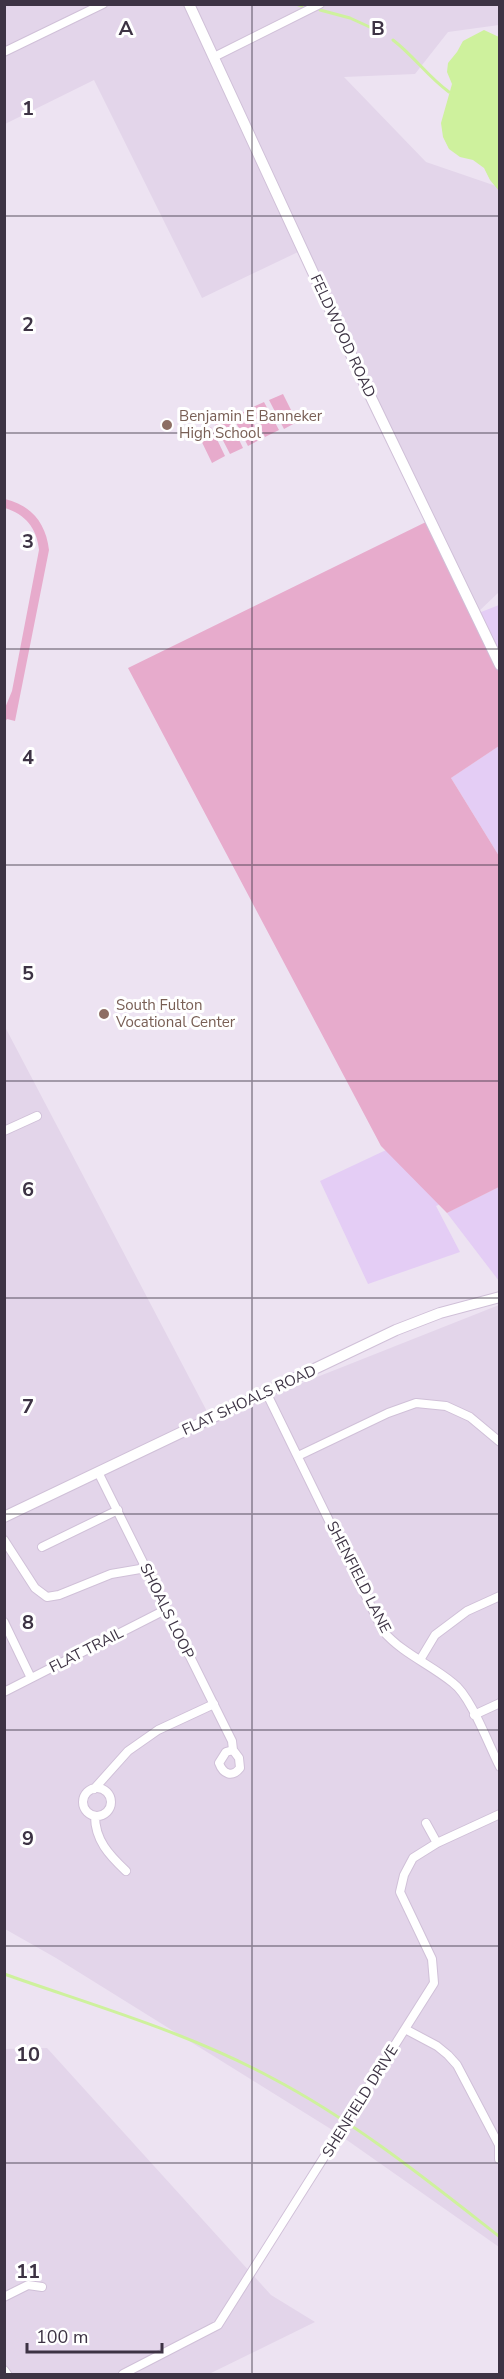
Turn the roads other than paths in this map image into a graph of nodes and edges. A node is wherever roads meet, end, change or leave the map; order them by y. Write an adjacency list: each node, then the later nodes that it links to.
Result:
1 (103, 4): 4 (street)
2 (189, 4): 5 (street, FELDWOOD ROAD)
3 (320, 4): 5 (street)
4 (4, 52)
5 (214, 57): 6 (street, FELDWOOD ROAD)
6 (500, 665)
7 (38, 1116): 8 (street)
8 (4, 1131)
9 (500, 1297): 10 (street, FLAT SHOALS ROAD)
10 (266, 1392): 12 (street, SHENFIELD LANE); 13 (street, FLAT SHOALS ROAD)
11 (500, 1442): 12 (street)
12 (298, 1456): 22 (street, SHENFIELD LANE)
13 (98, 1472): 14 (street, SHOALS LOOP); 15 (street, FLAT SHOALS ROAD)
14 (118, 1510): 17 (street); 18 (street, SHOALS LOOP)
15 (4, 1517)
16 (4, 1540): 18 (street)
17 (42, 1547)
18 (147, 1568): 20 (street, SHOALS LOOP)
19 (500, 1596): 22 (street)
20 (166, 1609): 23 (street, FLAT TRAIL); 26 (street, SHOALS LOOP)
21 (4, 1622): 23 (street)
22 (420, 1660): 27 (street, SHENFIELD LANE)
23 (32, 1678): 24 (street, FLAT TRAIL)
24 (4, 1692)
25 (500, 1703): 27 (street)
26 (214, 1704): 28 (street, SHOALS LOOP); 30 (street)
27 (474, 1715): 29 (street, SHENFIELD LANE)
28 (233, 1750)
29 (500, 1767)
30 (93, 1789): 32 (street); 32 (street)
31 (500, 1814): 34 (street, SHENFIELD DRIVE)
32 (95, 1816): 35 (street)
33 (426, 1823): 34 (street)
34 (436, 1843): 36 (street, SHENFIELD DRIVE)
35 (126, 1871)
36 (405, 2029): 37 (street); 42 (street, SHENFIELD DRIVE)
37 (499, 2159)
38 (42, 2287): 39 (street)
39 (4, 2296)
40 (4, 2370): 41 (street)
41 (7, 2374)
42 (123, 2374)

